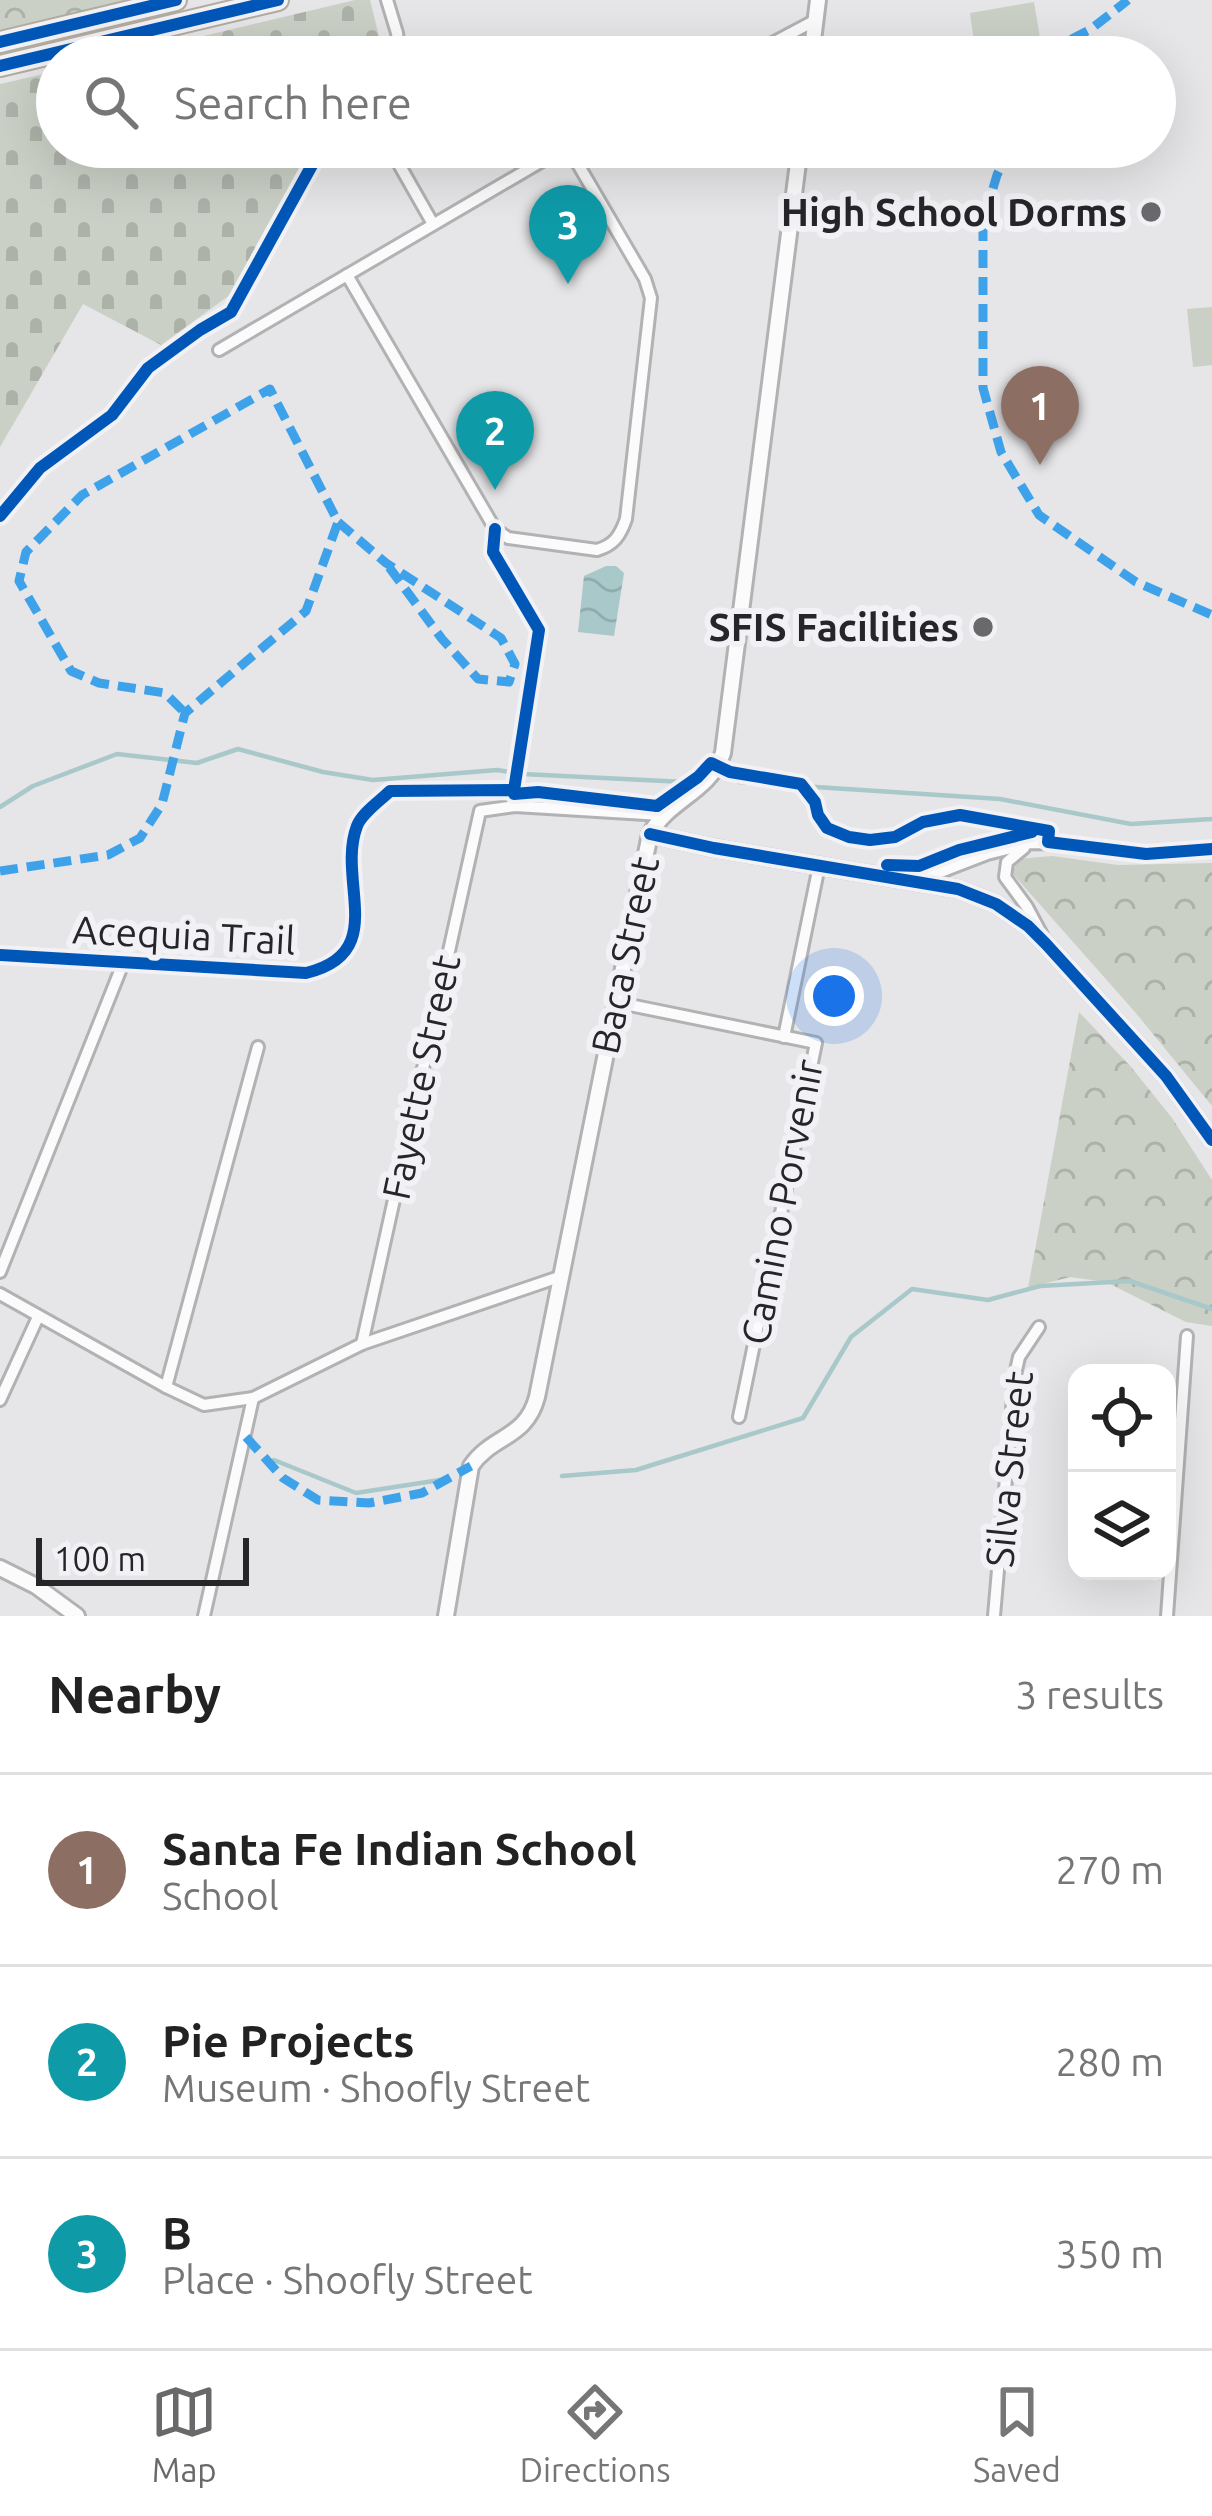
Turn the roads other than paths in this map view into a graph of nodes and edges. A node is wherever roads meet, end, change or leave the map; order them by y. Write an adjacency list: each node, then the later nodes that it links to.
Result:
1 (176, 0): 10 (main road)
2 (278, 0): 6 (main road)
3 (387, 0): 7 (street)
4 (818, 0): 5 (street)
5 (816, 20): 8 (street); 9 (street)
6 (126, 36)
7 (398, 36)
8 (786, 36)
9 (814, 36)
10 (0, 42)
11 (36, 57): 12 (main road)
12 (0, 66)
13 (401, 168): 17 (street)
14 (530, 168): 17 (street)
15 (579, 168): 18 (street)
16 (797, 168): 20 (street, Baca Street)
17 (433, 224): 18 (street)
18 (347, 275): 19 (street)
19 (220, 350)
20 (662, 815): 21 (street, Baca Street); 38 (street, Fayette Street)
21 (650, 834): 24 (street); 28 (street, Baca Street)
22 (1031, 844): 23 (street); 25 (street); 26 (street)
23 (1212, 849)
24 (819, 866): 25 (street); 29 (street)
25 (917, 881): 26 (street)
26 (1046, 944): 31 (street)
27 (120, 971): 32 (street)
28 (615, 1002): 29 (street, Camino Porvenir); 33 (street, Baca Street)
29 (784, 1037): 42 (street, Camino Porvenir)
30 (258, 1047): 39 (street)
31 (1212, 1140)
32 (0, 1272)
33 (562, 1276): 38 (street); 48 (street, Baca Street)
34 (0, 1294): 35 (street)
35 (38, 1317): 39 (street); 41 (street)
36 (1040, 1327): 49 (street, Silva Street)
37 (1187, 1336): 50 (street)
38 (362, 1344): 40 (street)
39 (166, 1387): 40 (street)
40 (253, 1398): 47 (street)
41 (0, 1400)
42 (740, 1418)
43 (8, 1571): 44 (street)
44 (41, 1589): 45 (street); 46 (street)
45 (61, 1616)
46 (77, 1616)
47 (204, 1616)
48 (446, 1616)
49 (994, 1616)
50 (1167, 1616)

